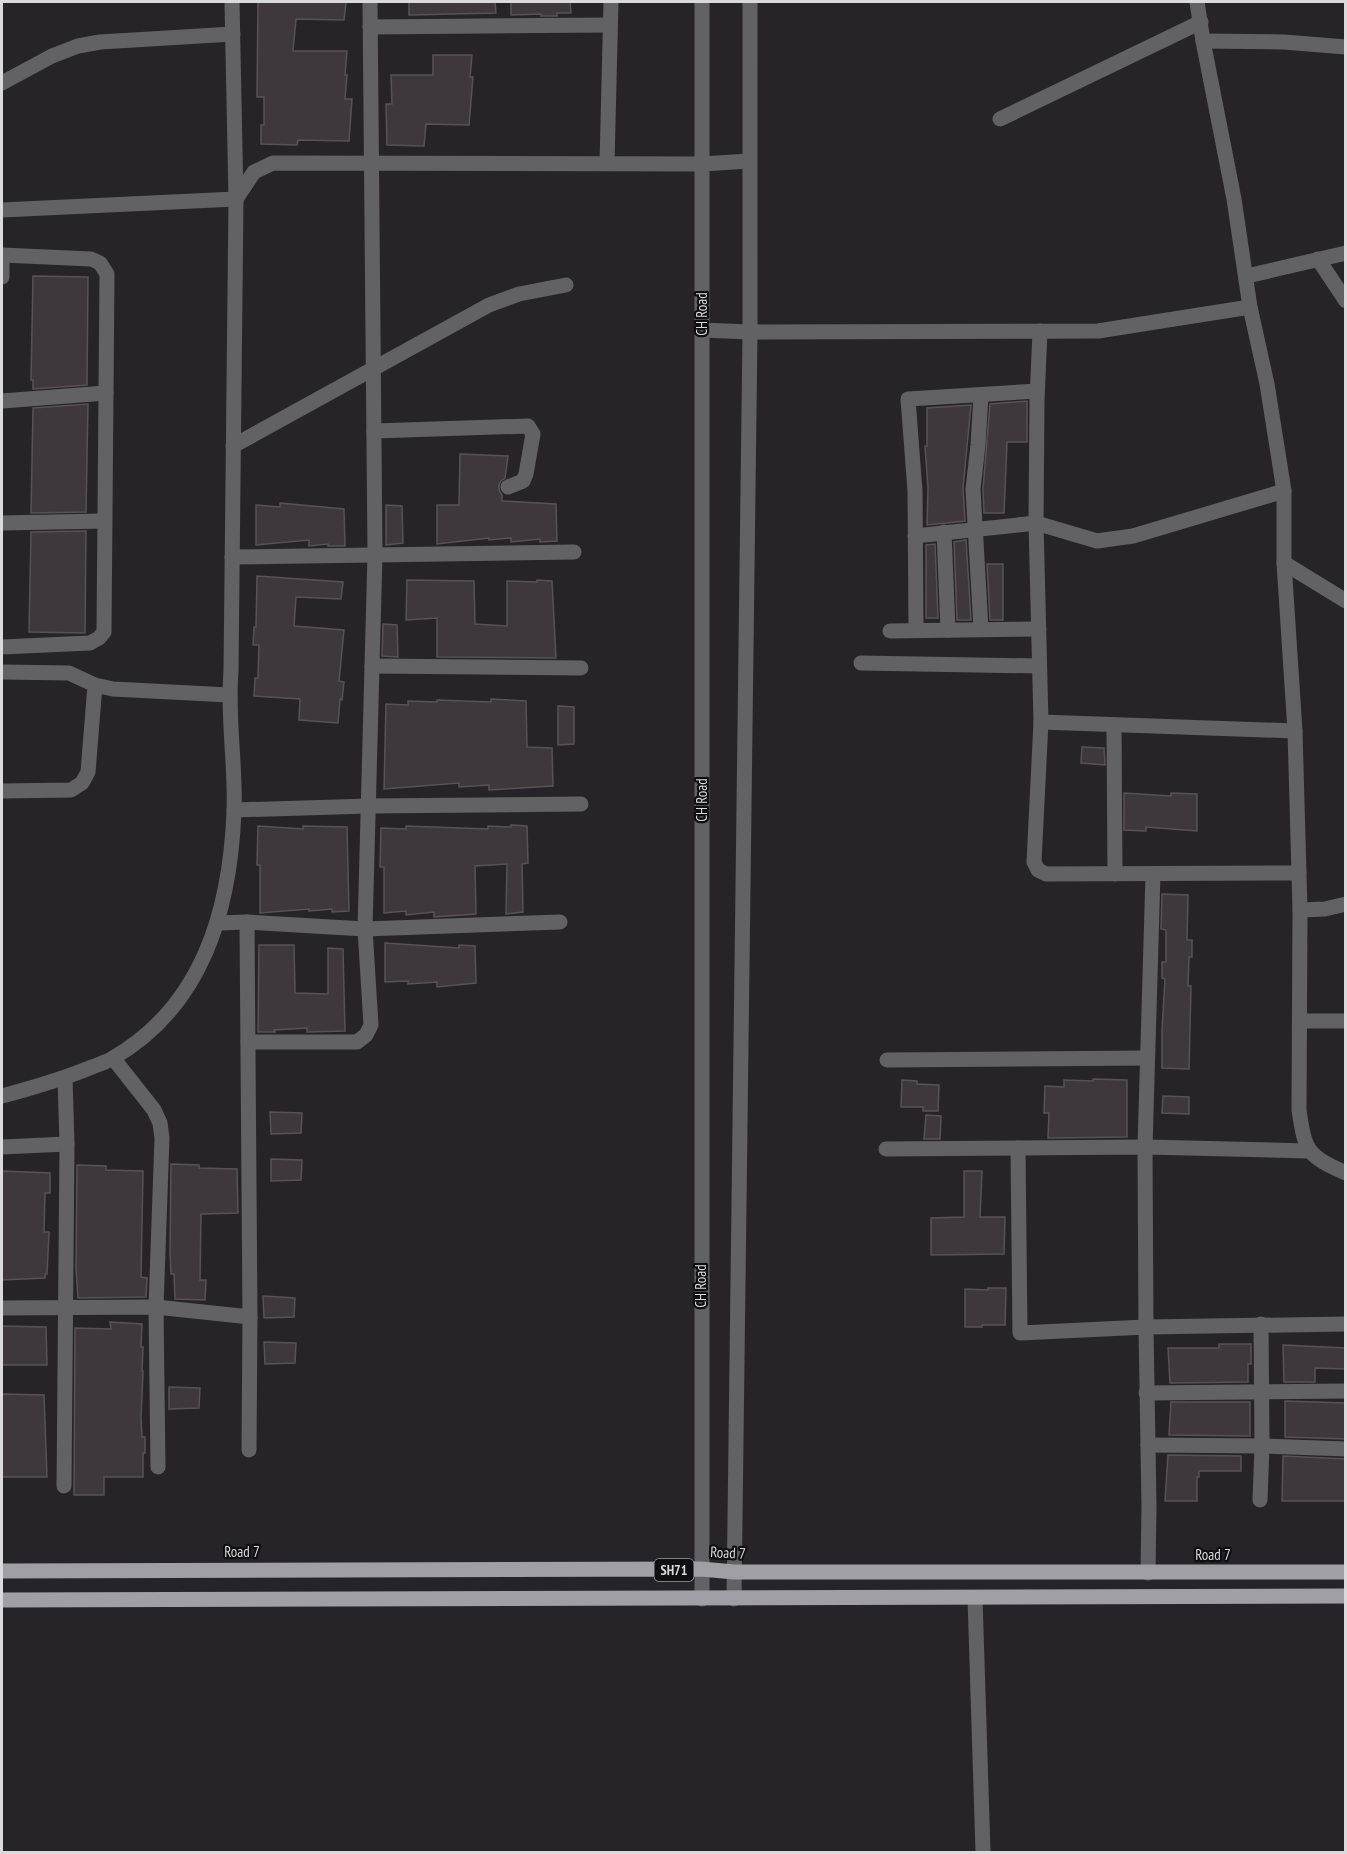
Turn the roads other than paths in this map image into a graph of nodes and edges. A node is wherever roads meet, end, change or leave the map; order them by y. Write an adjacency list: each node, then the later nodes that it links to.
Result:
1 (232, 2): 10 (street)
2 (369, 2): 9 (street)
3 (611, 2): 8 (street)
4 (702, 2): 18 (street, CH Road)
5 (750, 2): 15 (street)
6 (1197, 2): 7 (street)
7 (1201, 22): 11 (street); 14 (street)
8 (610, 25): 9 (street); 17 (street)
9 (370, 27): 16 (street)
10 (233, 34): 13 (street); 19 (street)
11 (1203, 41): 12 (street); 24 (street)
12 (1344, 45)
13 (2, 83)
14 (1000, 119)
15 (749, 161): 18 (street); 31 (street)
16 (371, 163): 17 (street); 19 (street); 32 (street)
17 (606, 164): 18 (street)
18 (702, 164): 29 (street, CH Road)
19 (236, 199): 20 (street); 38 (street)
20 (2, 210)
21 (1346, 253): 23 (street)
22 (2, 255): 25 (street); 34 (street)
23 (1318, 259): 24 (street); 27 (street)
24 (1247, 276): 28 (street)
25 (2, 277)
26 (566, 285): 32 (street)
27 (1346, 301)
28 (1250, 307): 30 (street); 40 (street)
29 (702, 330): 31 (street); 113 (street, CH Road)
30 (1040, 331): 31 (street); 33 (street)
31 (750, 332): 115 (street)
32 (373, 370): 37 (street); 38 (street)
33 (1037, 391): 35 (street); 43 (street)
34 (106, 393): 36 (street); 41 (street)
35 (981, 395): 44 (street); 46 (street)
36 (2, 401)
37 (374, 431): 39 (street); 48 (street)
38 (233, 446): 49 (street)
39 (508, 487)
40 (1284, 491): 43 (street); 50 (street)
41 (104, 521): 42 (street); 57 (street)
42 (2, 523)
43 (1036, 523): 44 (street); 52 (street)
44 (976, 529): 45 (street); 53 (street)
45 (944, 532): 46 (street); 55 (street)
46 (915, 536): 54 (street)
47 (574, 552): 48 (street)
48 (375, 554): 49 (street); 59 (street)
49 (232, 557): 64 (street)
50 (1284, 563): 51 (street); 67 (street)
51 (1346, 601)
52 (1039, 628): 53 (street); 60 (street)
53 (981, 629): 55 (street)
54 (916, 630): 55 (street); 56 (street)
55 (948, 630)
56 (890, 631)
57 (2, 646)
58 (861, 663): 60 (street)
59 (372, 666): 61 (street); 70 (street)
60 (1039, 666): 65 (street)
61 (581, 668)
62 (2, 672): 63 (street)
63 (95, 685): 64 (street); 68 (street)
64 (229, 695): 71 (street)
65 (1041, 722): 66 (street); 73 (street)
66 (1114, 725): 67 (street); 73 (street)
67 (1295, 731): 72 (street)
68 (2, 791)
69 (580, 804): 70 (street)
70 (369, 806): 71 (street); 80 (street)
71 (234, 810): 79 (street)
72 (1299, 873): 74 (street); 76 (street)
73 (1115, 874): 74 (street)
74 (1153, 874): 85 (street)
75 (1346, 904): 76 (street)
76 (1300, 910): 81 (street)
77 (248, 922): 79 (street); 80 (street); 83 (street)
78 (560, 922): 80 (street)
79 (218, 923): 84 (street)
80 (365, 928): 83 (street)
81 (1300, 1021): 82 (street); 94 (street)
82 (1346, 1021)
83 (248, 1042): 99 (street)
84 (113, 1058): 87 (street); 96 (street)
85 (1148, 1058): 86 (street); 91 (street)
86 (887, 1060)
87 (65, 1078): 88 (street); 89 (street)
88 (2, 1096)
89 (67, 1144): 90 (street); 98 (street)
90 (2, 1147)
91 (1145, 1147): 92 (street); 94 (street); 102 (street)
92 (1018, 1148): 93 (street); 102 (street)
93 (886, 1149)
94 (1309, 1151): 95 (street)
95 (1346, 1173)
96 (156, 1307): 98 (street); 99 (street); 110 (street)
97 (2, 1308): 98 (street)
98 (67, 1308): 111 (street)
99 (250, 1317): 109 (street)
100 (1261, 1324): 101 (street); 102 (street); 104 (street)
101 (1346, 1324)
102 (1146, 1326): 105 (street)
103 (1346, 1390): 104 (street)
104 (1261, 1392): 105 (street); 107 (street)
105 (1146, 1393): 106 (street)
106 (1148, 1445): 107 (street); 117 (street)
107 (1262, 1446): 108 (street); 112 (street)
108 (1346, 1449)
109 (249, 1450)
110 (158, 1467)
111 (64, 1486)
112 (1260, 1500)
113 (701, 1569): 114 (main road, Road 7 / SH71); 115 (main road, Road 7 / SH71); 120 (street, CH Road)
114 (2, 1571)
115 (734, 1572): 117 (main road, Road 7 / SH71); 121 (street)
116 (1346, 1572): 117 (main road, Road 7 / SH71)
117 (1148, 1573)
118 (1346, 1596): 119 (main road, SH71)
119 (975, 1598): 121 (main road, SH71); 123 (street)
120 (702, 1599): 121 (main road, SH71); 122 (main road, SH71)
121 (734, 1599)
122 (2, 1600)
123 (982, 1852)

